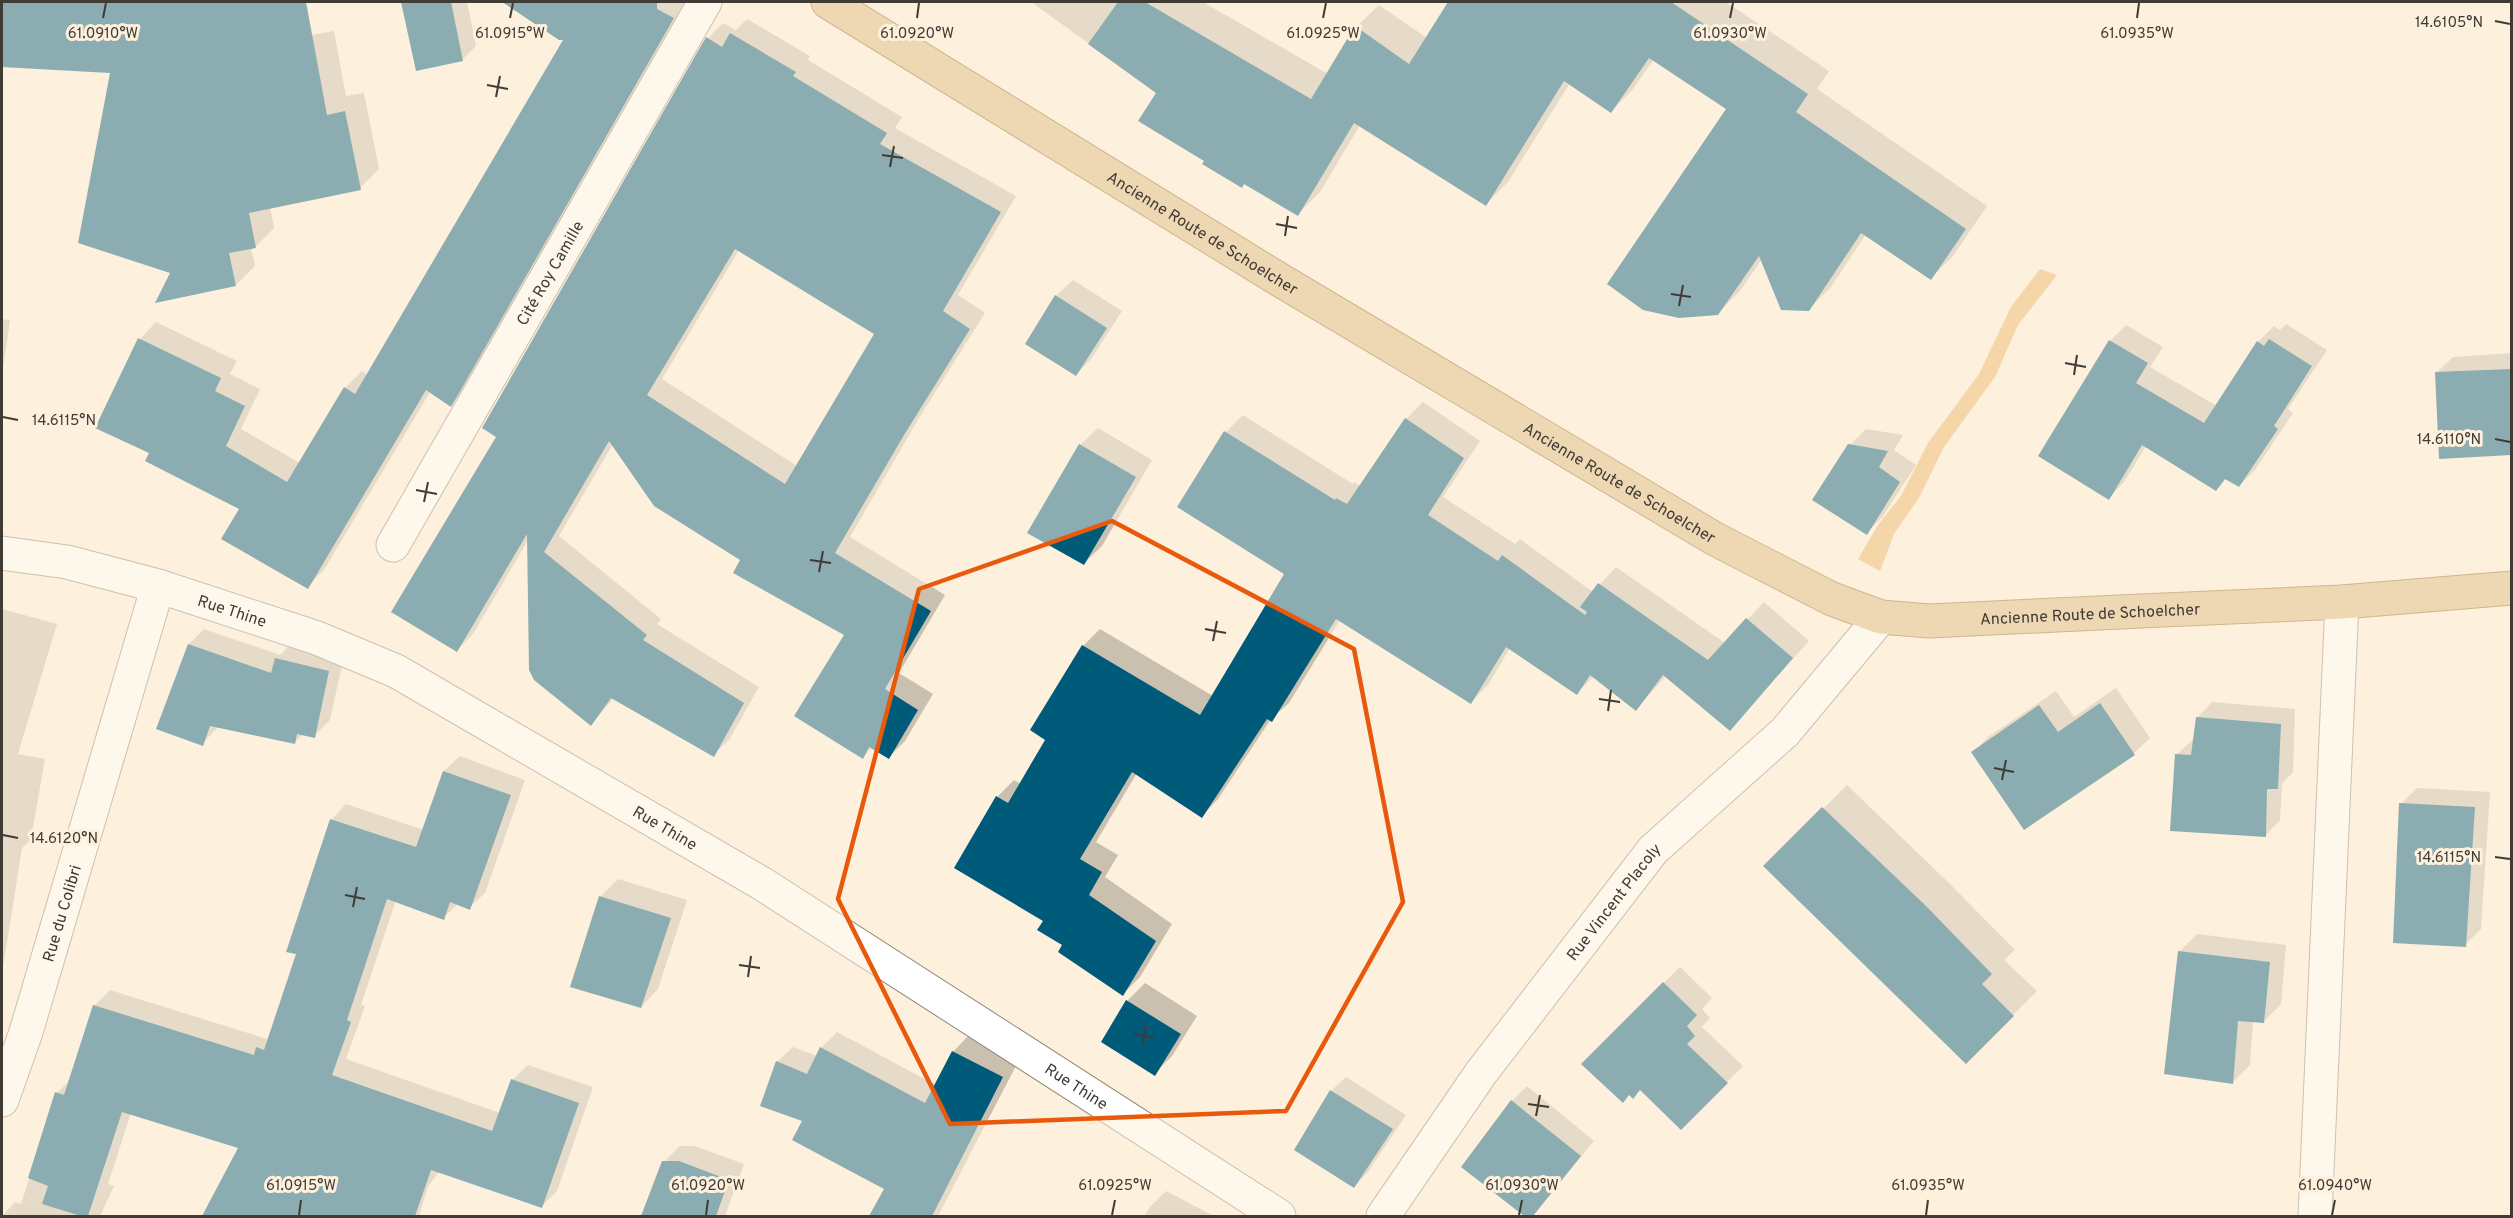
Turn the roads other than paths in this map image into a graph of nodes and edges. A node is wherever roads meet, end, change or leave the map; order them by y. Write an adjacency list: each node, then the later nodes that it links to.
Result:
1 (705, 2): 3 (street, Cité Roy Camille)
2 (828, 2): 8 (main road, Ancienne Route de Schoelcher)
3 (393, 545)
4 (2, 553): 5 (street, Rue Thine)
5 (158, 586): 9 (street, Rue du Colibri); 10 (street, Rue Thine)
6 (2511, 588): 7 (main road, Ancienne Route de Schoelcher)
7 (2342, 602): 8 (main road, Ancienne Route de Schoelcher); 12 (street)
8 (1881, 617): 11 (street, Rue Vincent Placoly)
9 (2, 1100)
10 (1279, 1216)
11 (1383, 1216)
12 (2314, 1216)

